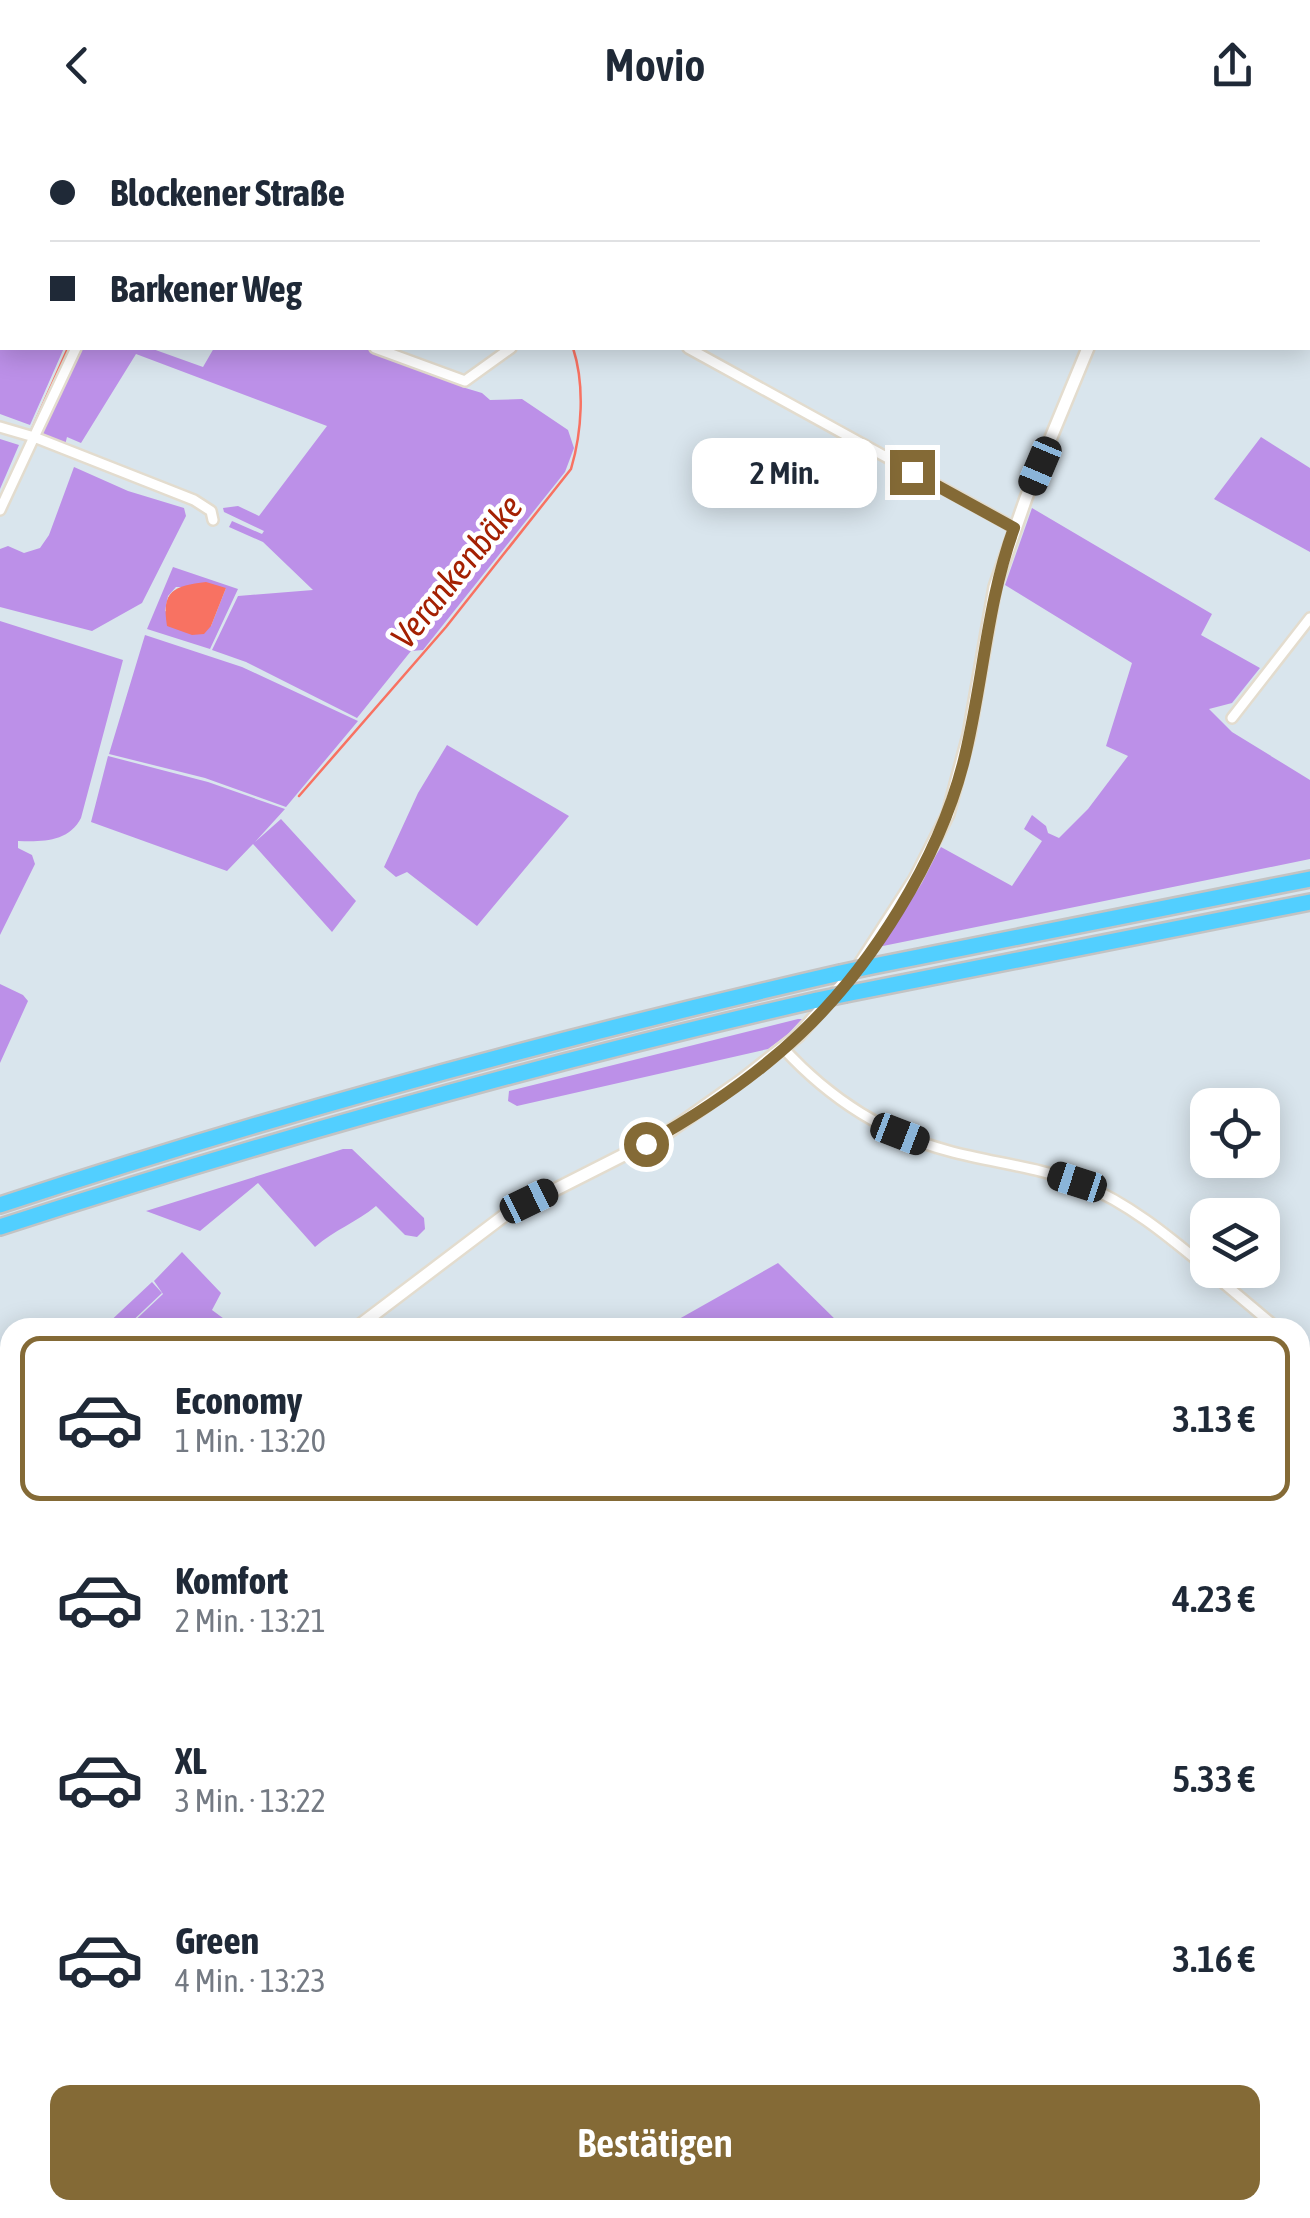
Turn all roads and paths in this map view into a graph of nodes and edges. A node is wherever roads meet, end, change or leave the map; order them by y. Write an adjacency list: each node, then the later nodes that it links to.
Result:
1 (75, 350): 7 (street)
2 (381, 350): 3 (street)
3 (509, 350)
4 (692, 350): 10 (street)
5 (1087, 350): 10 (street)
6 (0, 426): 7 (street)
7 (34, 437): 8 (street); 9 (street)
8 (0, 510)
9 (213, 520)
10 (1014, 528): 15 (street)
11 (1310, 618): 12 (street)
12 (1232, 718)
13 (1310, 880): 16 (highway, bridge)
14 (1310, 902): 17 (highway, bridge)
15 (782, 1048): 18 (street); 20 (street)
16 (0, 1205)
17 (0, 1227)
18 (1190, 1255)
19 (1229, 1288): 21 (street)
20 (369, 1318)
21 (1264, 1318)

